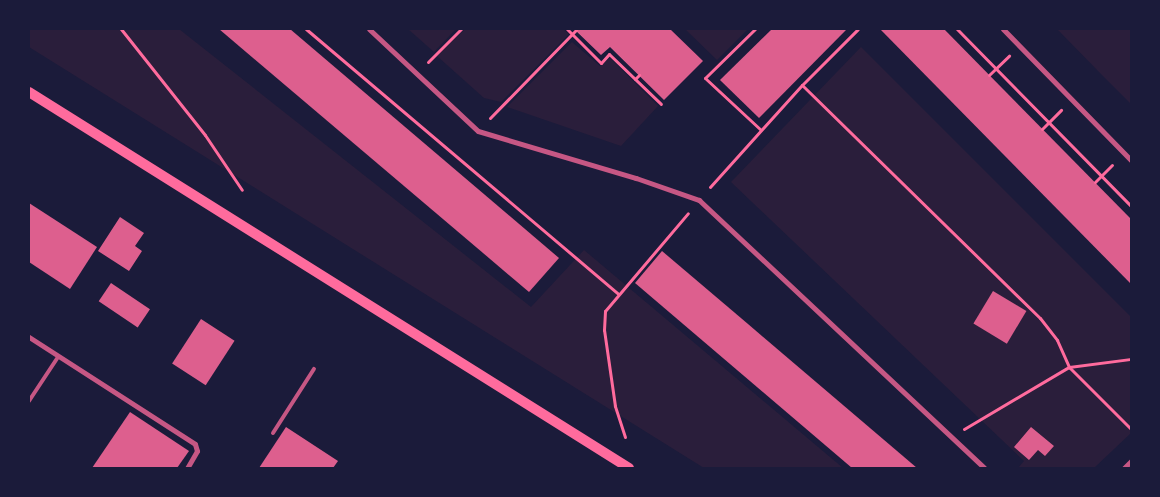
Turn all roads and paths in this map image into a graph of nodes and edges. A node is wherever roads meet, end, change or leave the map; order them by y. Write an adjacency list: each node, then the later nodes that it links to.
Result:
1 (121, 29): 30 (path)
2 (306, 29): 34 (path)
3 (369, 29): 14 (street)
4 (461, 29): 14 (path)
5 (567, 29): 11 (path)
6 (755, 29): 24 (path)
7 (858, 29): 18 (path)
8 (957, 29): 13 (path)
9 (1003, 29): 26 (street)
10 (576, 30): 11 (path)
11 (572, 34): 17 (path); 25 (path)
12 (1016, 49): 13 (path)
13 (996, 68): 16 (path); 22 (path)
14 (417, 74): 25 (street)
15 (639, 75): 17 (path)
16 (989, 75)
17 (635, 79): 20 (path)
18 (802, 85): 24 (path); 38 (path)
19 (29, 92): 47 (main road)
20 (661, 104)
21 (1062, 109): 22 (path)
22 (1049, 122): 23 (path); 28 (path)
23 (1042, 129)
24 (761, 130): 31 (path)
25 (478, 131): 31 (street)
26 (1131, 160)
27 (1114, 162): 28 (path)
28 (1101, 175): 29 (path); 32 (path)
29 (1094, 182)
30 (242, 190)
31 (699, 200): 44 (street)
32 (1131, 206)
33 (682, 220): 34 (path)
34 (618, 294): 43 (path)
35 (29, 336): 36 (street)
36 (58, 357): 40 (lane); 46 (street)
37 (1131, 359): 38 (path)
38 (1070, 367): 41 (path); 44 (path)
39 (314, 369): 42 (lane)
40 (29, 402)
41 (1131, 429)
42 (273, 432)
43 (625, 436)
44 (951, 437): 48 (street)
45 (1131, 461): 49 (street)
46 (187, 468)
47 (628, 468)
48 (984, 468)
49 (1124, 468)

